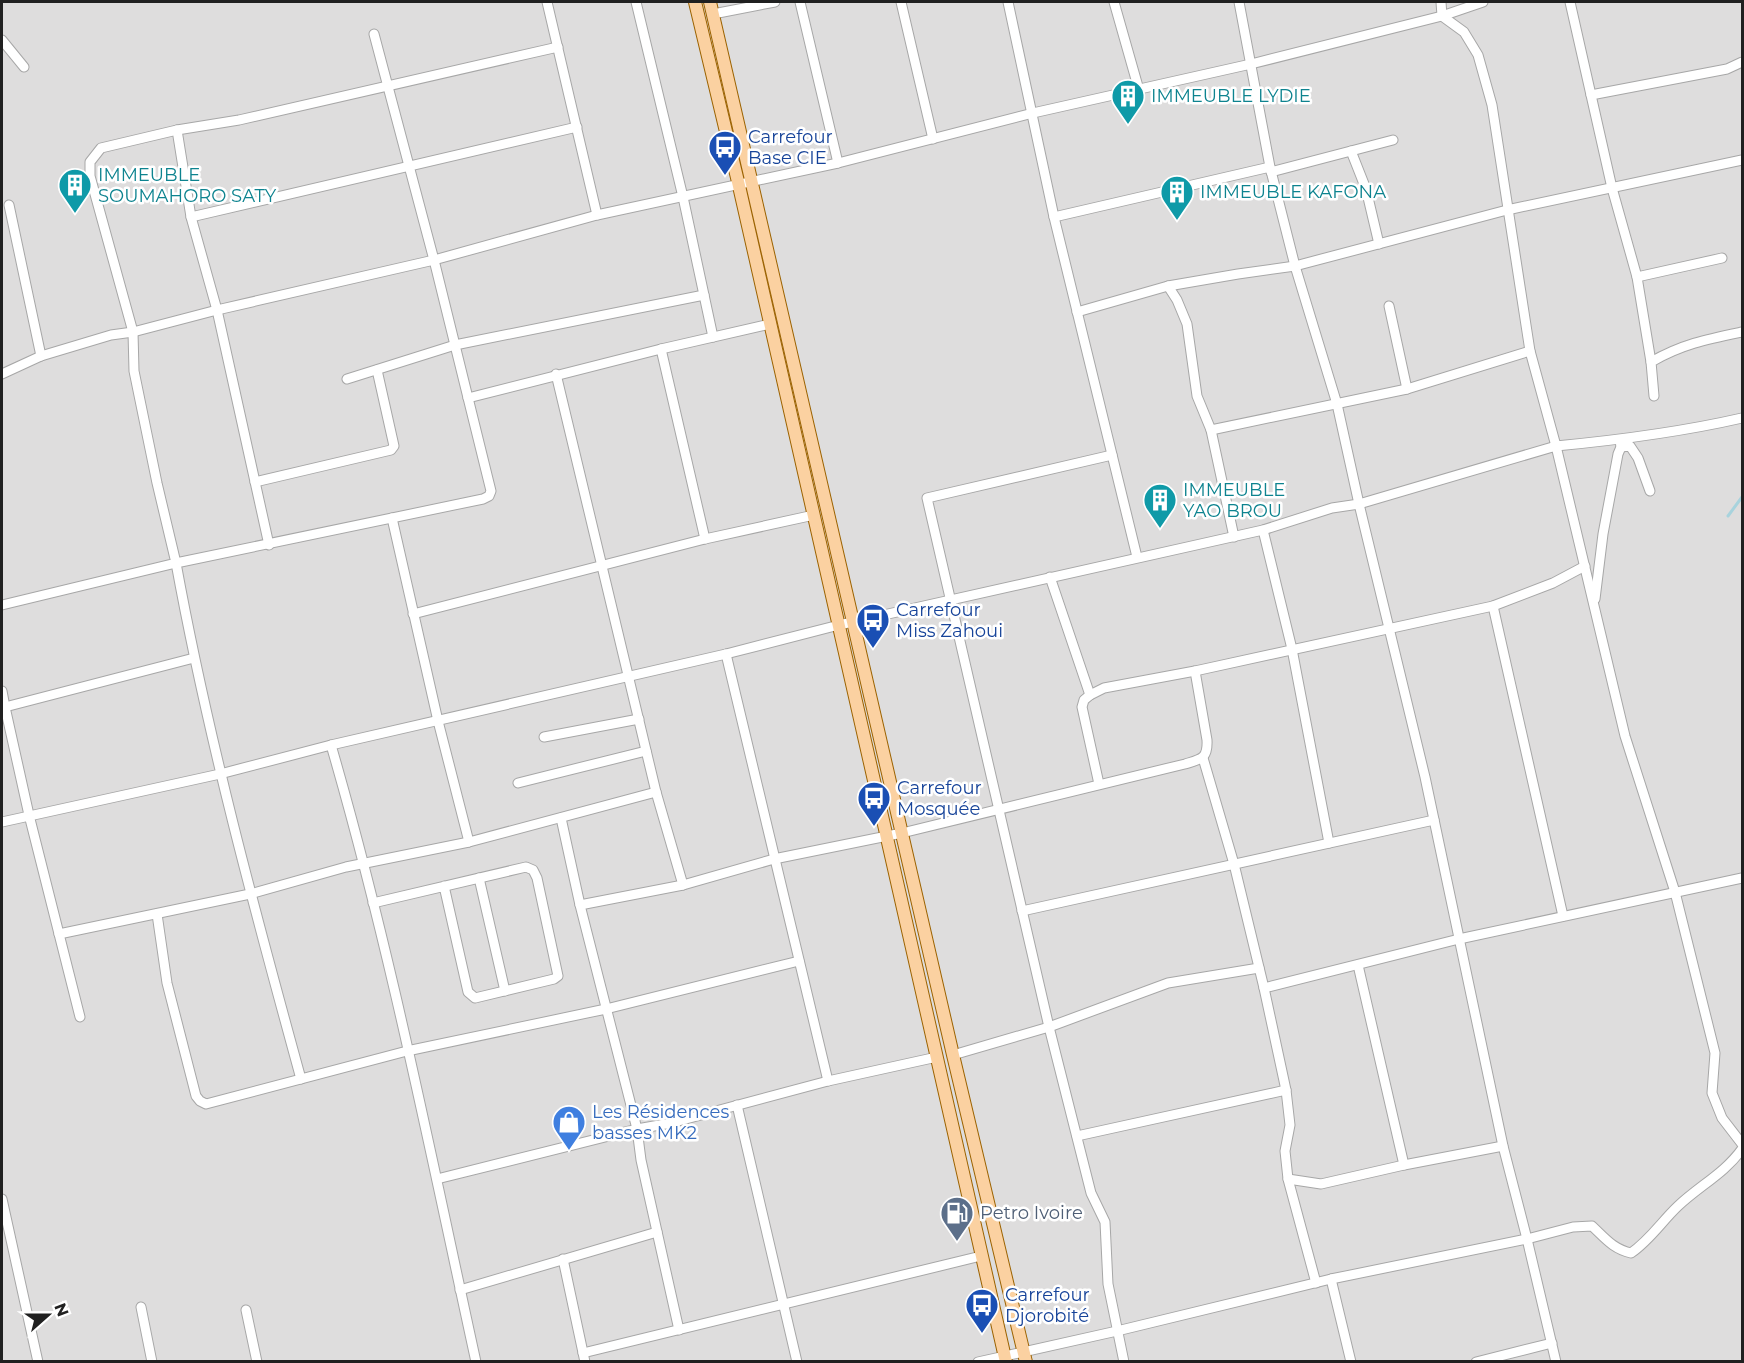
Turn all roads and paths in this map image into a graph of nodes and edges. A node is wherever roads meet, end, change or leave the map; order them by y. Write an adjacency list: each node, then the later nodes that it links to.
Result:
1 (547, 2): 17 (street)
2 (636, 2): 37 (street)
3 (695, 2): 35 (main road)
4 (775, 2): 13 (street)
5 (800, 2): 31 (street)
6 (901, 2): 27 (street)
7 (1008, 2): 24 (street)
8 (1114, 2): 22 (street)
9 (1239, 2): 19 (street)
10 (1441, 2): 14 (street)
11 (1484, 2): 14 (street)
12 (1570, 2): 23 (street)
13 (712, 8): 34 (main road)
14 (1442, 16): 19 (street); 39 (street)
15 (374, 34): 21 (street)
16 (2, 40): 20 (street)
17 (558, 47): 21 (street); 25 (street)
18 (1743, 62): 23 (street)
19 (1251, 64): 22 (street); 33 (street)
20 (24, 67)
21 (388, 86): 26 (street); 32 (street)
22 (1139, 90): 24 (street)
23 (1591, 95): 36 (street)
24 (1033, 113): 27 (street); 42 (street)
25 (577, 127): 32 (street); 40 (street)
26 (177, 130): 41 (street); 54 (street)
27 (933, 139): 31 (street)
28 (1393, 141): 29 (street)
29 (1351, 151): 33 (street); 43 (street)
30 (1743, 160): 36 (street)
31 (838, 163): 34 (street)
32 (409, 167): 41 (street); 45 (street)
33 (1271, 170): 42 (street); 46 (street)
34 (752, 183): 35 (street); 94 (main road)
35 (739, 186): 37 (street); 53 (main road)
36 (1612, 188): 39 (street); 47 (street)
37 (683, 196): 40 (street); 49 (street)
38 (9, 205): 60 (street)
39 (1507, 210): 43 (street); 59 (street)
40 (597, 215): 45 (street)
41 (191, 217): 51 (street)
42 (1054, 217): 52 (street)
43 (1379, 244): 46 (street)
44 (1722, 258): 47 (street)
45 (434, 260): 51 (street); 57 (street)
46 (1295, 266): 48 (street); 69 (street)
47 (1637, 277): 61 (street)
48 (1168, 286): 52 (street); 71 (street)
49 (704, 295): 56 (street); 57 (street)
50 (1389, 306): 66 (street)
51 (218, 310): 54 (street); 75 (street)
52 (1077, 312): 74 (street)
53 (770, 324): 56 (street); 78 (main road)
54 (133, 332): 60 (street); 85 (street)
55 (1743, 332): 61 (street)
56 (713, 337): 58 (street)
57 (455, 345): 62 (street); 68 (street)
58 (661, 349): 64 (street); 82 (street)
59 (1530, 351): 66 (street); 73 (street)
60 (41, 356): 63 (street)
61 (1651, 362): 67 (street)
62 (377, 369): 65 (street); 75 (street)
63 (2, 374)
64 (556, 374): 68 (street); 86 (street)
65 (347, 379)
66 (1407, 389): 69 (street)
67 (1654, 396)
68 (468, 398): 79 (street)
69 (1337, 404): 71 (street); 77 (street)
70 (1743, 418): 72 (street)
71 (1211, 430): 81 (street)
72 (1620, 443): 73 (street); 76 (street); 91 (street)
73 (1556, 446): 77 (street); 87 (street)
74 (1112, 454): 84 (street); 89 (street)
75 (255, 482): 83 (street)
76 (1650, 491)
77 (1359, 504): 80 (street); 96 (street)
78 (814, 515): 82 (street); 95 (main road)
79 (392, 518): 83 (street); 93 (street)
80 (1263, 530): 81 (street); 97 (street)
81 (1234, 537): 84 (street)
82 (705, 539): 86 (street)
83 (269, 545): 85 (street)
84 (1137, 557): 88 (street)
85 (177, 563): 90 (street); 99 (street)
86 (601, 564): 93 (street); 101 (street)
87 (1585, 566): 91 (street); 92 (street)
88 (1050, 577): 89 (street); 103 (street)
89 (950, 600): 94 (street); 115 (street)
90 (2, 605)
91 (1594, 605): 131 (street)
92 (1493, 606): 96 (street); 137 (street)
93 (413, 614): 106 (street)
94 (854, 622): 95 (street); 120 (main road)
95 (839, 625): 98 (street); 121 (main road)
96 (1389, 628): 97 (street); 118 (street)
97 (1292, 649): 100 (street); 123 (street)
98 (726, 654): 101 (street); 124 (street)
99 (194, 658): 104 (street); 111 (street)
100 (1194, 671): 103 (street); 110 (street)
101 (628, 677): 105 (street); 106 (street)
102 (2, 691): 104 (street)
103 (1090, 695): 113 (street)
104 (3, 707): 116 (street)
105 (639, 719): 107 (street); 109 (street)
106 (438, 721): 108 (street); 122 (street)
107 (544, 737)
108 (331, 746): 111 (street); 125 (street)
109 (646, 751): 112 (street); 114 (street)
110 (1203, 758): 113 (street); 126 (street)
111 (220, 774): 116 (street); 132 (street)
112 (518, 783)
113 (1099, 784): 115 (street)
114 (656, 792): 117 (street); 129 (street)
115 (1000, 809): 120 (street); 135 (street)
116 (29, 815): 119 (street); 138 (street)
117 (561, 818): 122 (street); 134 (street)
118 (1434, 820): 123 (street); 139 (street)
119 (2, 822)
120 (902, 832): 121 (street); 149 (main road)
121 (887, 835): 124 (street); 150 (main road)
122 (469, 842): 125 (street)
123 (1329, 843): 126 (street)
124 (774, 859): 129 (street); 140 (street)
125 (364, 862): 132 (street); 133 (street)
126 (1234, 864): 135 (street); 142 (street)
127 (478, 878): 130 (street); 144 (street); 144 (street)
128 (1743, 878): 131 (street)
129 (683, 885): 134 (street)
130 (444, 886): 133 (street); 144 (street)
131 (1675, 892): 137 (street); 157 (street)
132 (250, 894): 136 (street); 151 (street)
133 (374, 903): 148 (street)
134 (580, 905): 145 (street)
135 (1022, 910): 147 (street)
136 (157, 914): 138 (street); 151 (street)
137 (1563, 916): 139 (street)
138 (59, 934): 146 (street)
139 (1459, 939): 141 (street); 158 (street)
140 (799, 961): 145 (street); 152 (street)
141 (1358, 964): 143 (street); 160 (street)
142 (1259, 968): 143 (street); 147 (street)
143 (1264, 988): 153 (street)
144 (505, 991)
145 (606, 1009): 148 (street); 155 (street)
146 (80, 1017)
147 (1048, 1027): 149 (street); 156 (street)
148 (407, 1051): 151 (street); 161 (street)
149 (953, 1055): 178 (main road)
150 (938, 1057): 152 (street); 166 (main road)
151 (301, 1079)
152 (828, 1081): 154 (street)
153 (1286, 1090): 156 (street); 162 (street)
154 (738, 1105): 155 (street); 171 (street)
155 (637, 1129): 161 (street); 164 (street)
156 (1077, 1136): 175 (street)
157 (1743, 1144)
158 (1503, 1146): 160 (street); 165 (street)
159 (1743, 1149): 165 (street)
160 (1404, 1165): 162 (street)
161 (437, 1179): 170 (street)
162 (1288, 1179): 169 (street)
163 (2, 1199): 180 (street)
164 (657, 1232): 167 (street); 174 (street)
165 (1527, 1239): 168 (street); 176 (street)
166 (981, 1256): 171 (street); 179 (main road)
167 (563, 1259): 170 (street); 177 (street)
168 (1331, 1279): 169 (street); 187 (street)
169 (1316, 1283): 175 (street)
170 (460, 1290): 183 (street)
171 (782, 1304): 174 (street); 184 (street)
172 (141, 1307): 181 (street)
173 (246, 1310): 182 (street)
174 (679, 1330): 177 (street)
175 (1117, 1331): 178 (street); 186 (street)
176 (1552, 1343): 188 (street); 189 (street)
177 (584, 1357)
178 (1025, 1357): 179 (street)
179 (1005, 1359): 185 (street)
180 (38, 1362)
181 (152, 1362)
182 (257, 1362)
183 (476, 1362)
184 (797, 1362)
185 (978, 1362)
186 (1124, 1362)
187 (1351, 1362)
188 (1476, 1362)
189 (1556, 1362)

